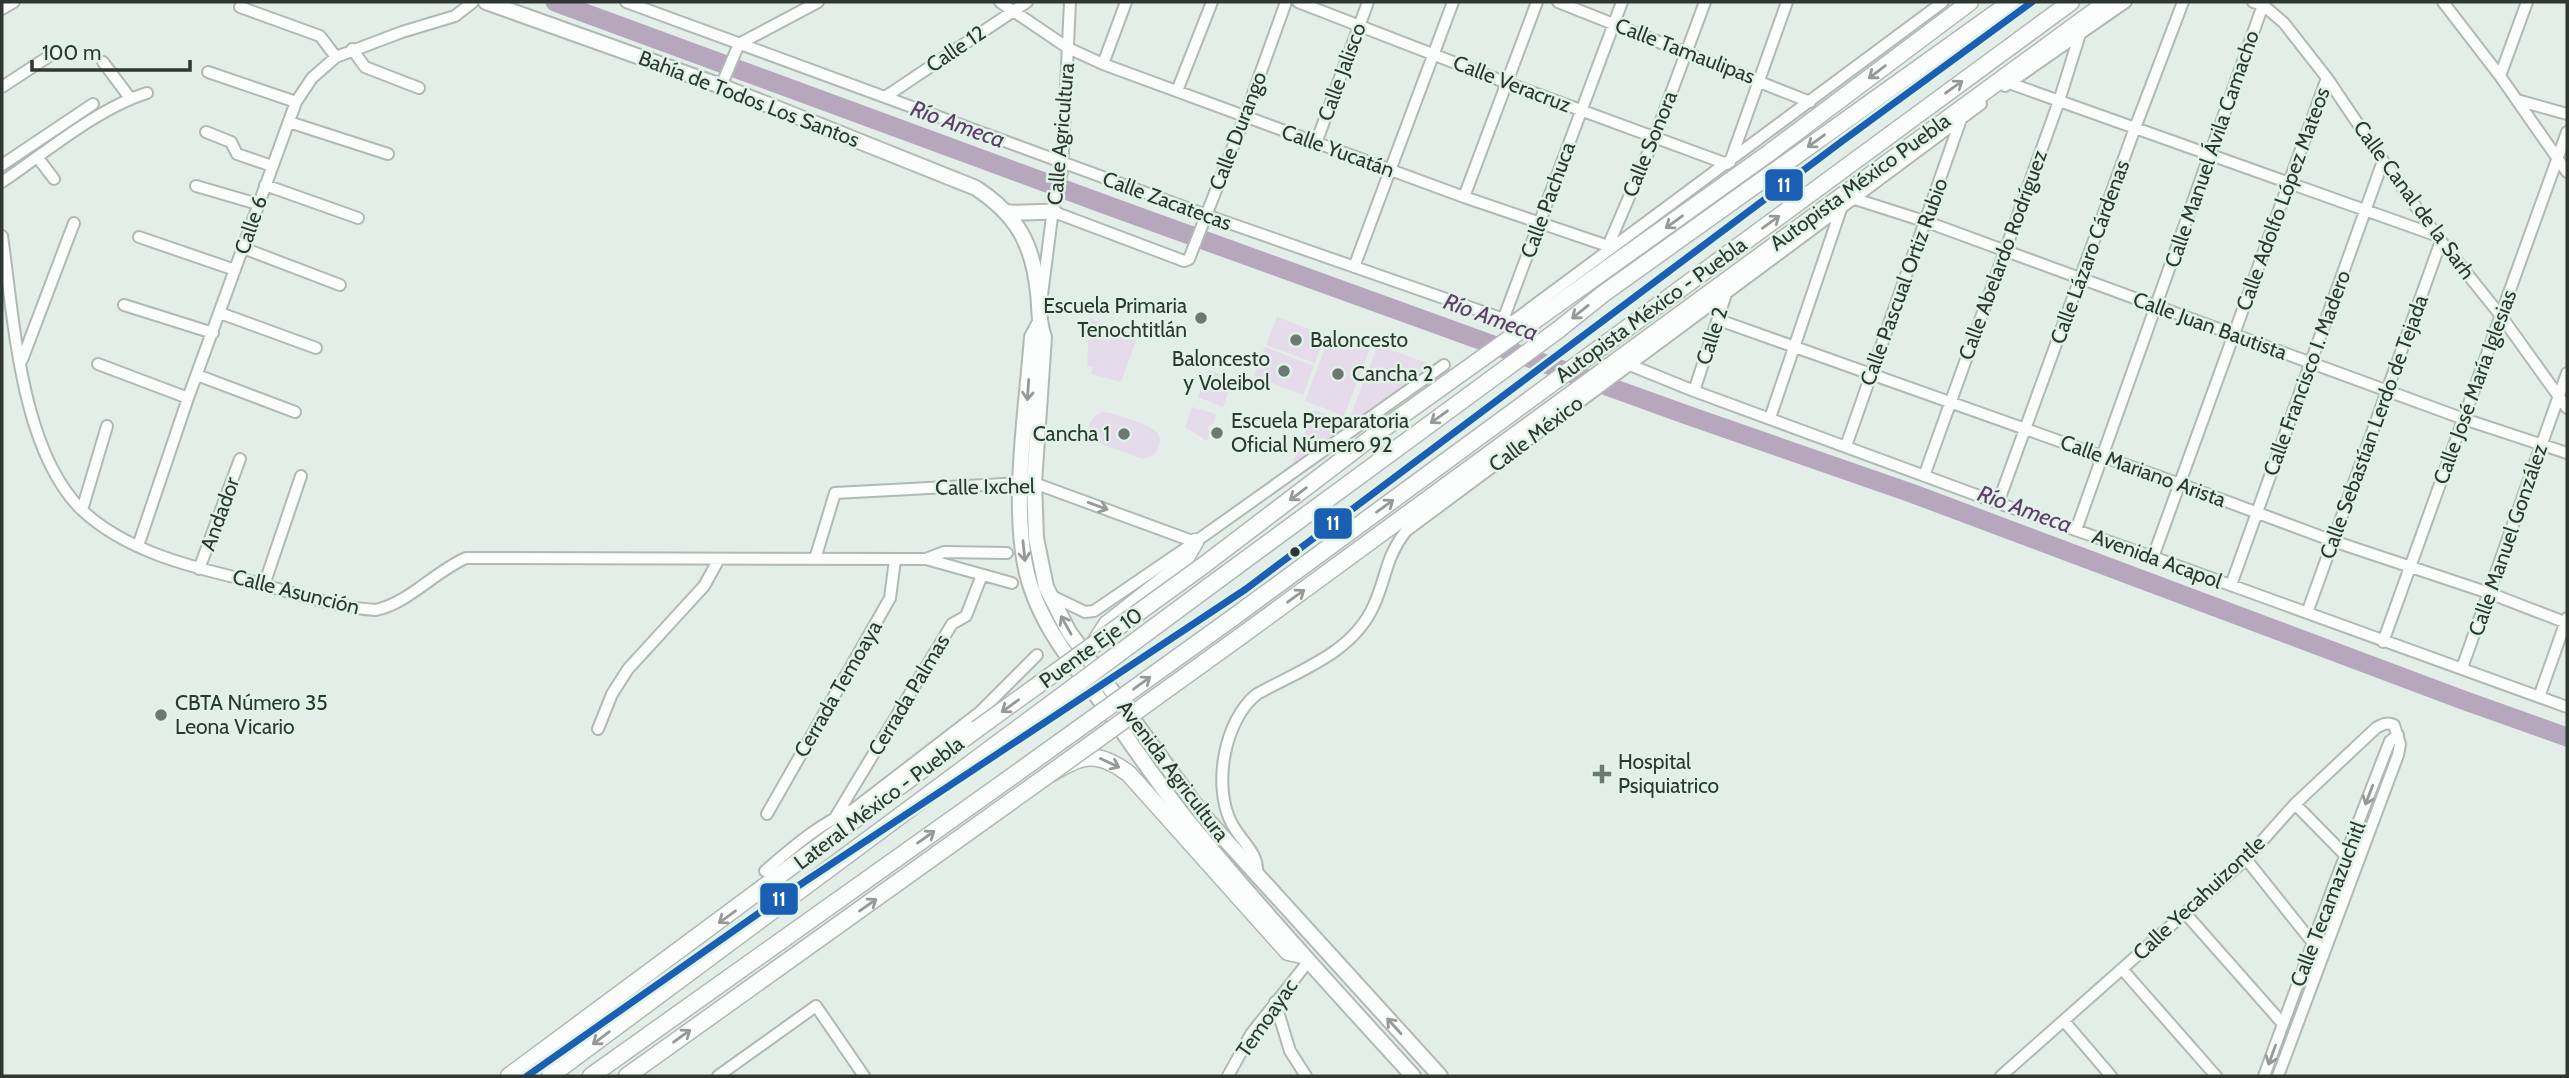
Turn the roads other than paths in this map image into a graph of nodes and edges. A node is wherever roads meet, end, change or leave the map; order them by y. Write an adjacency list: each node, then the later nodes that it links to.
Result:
1 (14, 2): 32 (street)
2 (473, 2): 40 (street, Calle 6)
3 (485, 2): 51 (main road, Bahía de Todos Los Santos)
4 (626, 2): 34 (street, Calle Zacatecas)
5 (651, 2): 34 (street)
6 (818, 2): 38 (street)
7 (1000, 2): 33 (street, Calle Yucatán)
8 (1027, 2): 33 (street, Calle 12)
9 (1070, 2): 39 (street, Calle Agricultura)
10 (1126, 2): 46 (street)
11 (1212, 2): 56 (street)
12 (1286, 2): 67 (street, Calle Durango)
13 (1298, 2): 36 (street, Calle Veracruz)
14 (1368, 2): 36 (street, Calle Jalisco)
15 (1453, 2): 43 (street)
16 (1537, 2): 52 (street)
17 (1558, 2): 35 (street, Calle Tamaulipas)
18 (1622, 2): 35 (street, Calle Pachuca)
19 (1705, 2): 42 (street, Calle Sonora)
20 (1787, 2): 50 (street)
21 (1943, 2): 63 (street)
22 (1970, 2): 76 (highway, one-way to 76)
23 (2011, 2): 174 (highway, Autopista México - Puebla, one-way to 174)
24 (2071, 2): 212 (highway, Autopista México - Puebla, one-way to 24, bridge)
25 (2107, 2): 115 (highway, Autopista México Puebla)
26 (2126, 2): 37 (street, Autopista México Puebla)
27 (2183, 2): 70 (street, Calle Lázaro Cárdenas)
28 (2443, 2): 48 (street)
29 (2527, 2): 48 (street)
30 (2258, 4): 49 (street, Calle Canal de la Sarh); 78 (street, Calle Manuel Ávila Camacho)
31 (240, 7): 44 (street)
32 (2, 9)
33 (1014, 10): 39 (street, Calle Yucatán); 58 (street, Calle 12)
34 (679, 21): 38 (street, Calle Zacatecas)
35 (1614, 24): 42 (street, Calle Tamaulipas); 65 (street, Calle Pachuca)
36 (1359, 25): 43 (street, Calle Veracruz); 75 (street, Calle Jalisco)
37 (2080, 34): 53 (street, Autopista México Puebla); 61 (street, Calle Abelardo Rodríguez)
38 (739, 44): 51 (street); 58 (street, Calle Zacatecas)
39 (1068, 48): 46 (street, Calle Yucatán); 85 (street, Calle Agricultura)
40 (352, 49): 44 (street, Calle 6); 55 (street)
41 (57, 51): 54 (street)
42 (1686, 52): 50 (street, Calle Tamaulipas); 74 (street, Calle Sonora)
43 (1433, 54): 52 (street, Calle Veracruz); 86 (street)
44 (336, 57): 62 (street, Calle 6)
45 (103, 62): 59 (street)
46 (1103, 64): 56 (street, Calle Yucatán)
47 (208, 72): 62 (street)
48 (2500, 76): 60 (street)
49 (2327, 78): 81 (street, Calle Canal de la Sarh); 90 (street, Calle Adolfo López Mateos)
50 (1758, 80): 63 (street, Calle Tamaulipas); 82 (street)
51 (722, 83): 99 (main road, Bahía de Todos Los Santos)
52 (1507, 83): 65 (street, Calle Veracruz); 93 (street)
53 (2010, 83): 61 (street); 68 (street, Autopista México Puebla)
54 (2, 88)
55 (419, 88)
56 (1177, 91): 67 (street, Calle Yucatán)
57 (147, 93): 59 (street)
58 (886, 97): 85 (street, Calle Zacatecas)
59 (130, 98): 79 (street)
60 (2517, 100): 66 (street); 80 (street)
61 (2059, 101): 70 (street); 110 (street, Calle Abelardo Rodríguez)
62 (296, 102): 69 (street, Calle 6)
63 (1810, 102): 73 (street)
64 (93, 104): 83 (street)
65 (1581, 111): 74 (street, Calle Veracruz); 102 (street, Calle Pachuca)
66 (2567, 114)
67 (1245, 116): 75 (street, Calle Yucatán); 101 (street, Calle Durango)
68 (1961, 118): 94 (street, Autopista México Puebla); 103 (street, Calle Pascual Ortiz Rubio)
69 (289, 122): 77 (street); 84 (street, Calle 6)
70 (2135, 128): 78 (street); 113 (street, Calle Lázaro Cárdenas)
71 (206, 132): 84 (street)
72 (2567, 132): 80 (street, Calle José María Iglesias)
73 (1760, 138): 76 (street); 82 (street)
74 (1654, 139): 82 (street, Calle Veracruz); 108 (street, Calle Sonora)
75 (1316, 143): 86 (street, Calle Yucatán)
76 (1769, 153): 181 (highway, Puente Eje 10, one-way to 181, bridge)
77 (388, 154)
78 (2211, 155): 90 (street); 117 (street, Calle Manuel Ávila Camacho)
79 (37, 158): 88 (street); 89 (street)
80 (2557, 159): 87 (street); 120 (street, Calle José María Iglesias)
81 (2383, 161): 98 (street, Calle Francisco I. Madero); 107 (street, Calle Canal de la Sarh)
82 (1728, 163): 108 (street)
83 (2, 165)
84 (272, 166): 92 (street, Calle 6)
85 (1062, 167): 96 (street, Calle Agricultura); 101 (street, Calle Zacatecas)
86 (1390, 170): 93 (street, Calle Yucatán); 111 (street)
87 (2567, 172)
88 (54, 178)
89 (2, 182)
90 (2289, 183): 98 (street); 124 (street, Calle Adolfo López Mateos)
91 (196, 186): 95 (street)
92 (265, 186): 95 (street, Calle 6); 100 (street)
93 (1464, 197): 102 (street, Calle Yucatán)
94 (1852, 198): 97 (street, Autopista México Puebla); 103 (street, Calle Juan Bautista)
95 (258, 204): 109 (street, Calle 6)
96 (1054, 206): 99 (main road); 101 (street, Calle Durango); 118 (street, Calle Agricultura)
97 (1842, 206): 115 (street, Autopista México Puebla); 125 (street)
98 (2365, 210): 107 (street); 129 (street, Calle Francisco I. Madero)
99 (1004, 212): 118 (main road, Bahía de Todos Los Santos)
100 (358, 218)
101 (1205, 219): 111 (street, Calle Zacatecas)
102 (1540, 222): 108 (street, Calle Yucatán); 122 (street, Calle Pachuca)
103 (1927, 222): 110 (street, Calle Juan Bautista); 133 (street, Calle Pascual Ortiz Rubio)
104 (74, 223): 127 (street)
105 (2, 236): 127 (street, Calle Asunción)
106 (139, 237): 112 (street)
107 (2439, 238): 120 (street, Calle Canal de la Sarh); 135 (street, Calle Sebastían Lerdo de Tejada)
108 (1610, 247): 122 (street)
109 (243, 248): 112 (street, Calle 6); 114 (street)
110 (2005, 251): 113 (street, Calle Juan Bautista); 139 (street, Calle Abelardo Rodríguez)
111 (1354, 267): 122 (street, Calle Zacatecas)
112 (235, 270): 119 (street, Calle 6)
113 (2080, 278): 117 (street, Calle Juan Bautista); 146 (street, Calle Lázaro Cárdenas)
114 (340, 285)
115 (1725, 288): 121 (street, Calle 2); 128 (highway, Autopista México Puebla); 128 (street, Autopista México Puebla)
116 (124, 305): 123 (street)
117 (2157, 306): 124 (street, Calle Juan Bautista); 150 (street, Calle Manuel Ávila Camacho)
118 (1040, 308): 154 (main road, Avenida Agricultura)
119 (220, 313): 123 (street, Calle 6); 126 (street)
120 (2501, 316): 137 (street, Calle Canal de la Sarh); 144 (street, Calle José María Iglesias)
121 (1719, 320): 125 (street, Calle Mariano Arista); 136 (street, Calle 2)
122 (1508, 321)
123 (213, 333): 134 (street, Calle 6)
124 (2234, 334): 129 (street, Calle Juan Bautista); 155 (street, Calle Adolfo López Mateos)
125 (1796, 347): 133 (street, Calle Mariano Arista); 143 (street)
126 (316, 348)
127 (21, 362): 157 (street, Calle Asunción)
128 (1626, 363): 136 (street, Avenida Acapol); 140 (highway, Autopista México Puebla)
129 (2312, 363): 135 (street, Calle Juan Bautista); 158 (street, Calle Francisco I. Madero)
130 (98, 364): 138 (street)
131 (1444, 365): 161 (street)
132 (2567, 373): 137 (street, Calle Manuel González)
133 (1871, 374): 139 (street, Calle Mariano Arista); 148 (street, Calle Pascual Ortiz Rubio)
134 (197, 375): 138 (street, Calle 6); 142 (street)
135 (2386, 390): 144 (street, Calle Juan Bautista); 160 (street, Calle Sebastían Lerdo de Tejada)
136 (1694, 391): 143 (street, Avenida Acapol)
137 (2559, 396): 141 (street, Calle Canal de la Sarh); 147 (street, Calle Manuel González)
138 (188, 398): 162 (street, Calle 6)
139 (1950, 402): 146 (street, Calle Mariano Arista); 153 (street, Calle Abelardo Rodríguez)
140 (1568, 403): 189 (highway, Autopista México Puebla, one-way to 140, bridge); 197 (street, Calle México)
141 (2567, 408)
142 (295, 412)
143 (1770, 418): 148 (street, Avenida Acapol)
144 (2464, 419): 147 (street, Calle Juan Bautista); 169 (street, Calle José María Iglesias)
145 (107, 426): 157 (street)
146 (2025, 429): 150 (street, Calle Mariano Arista); 156 (street, Calle Lázaro Cárdenas)
147 (2542, 444): 149 (street, Calle Juan Bautista); 176 (street, Calle Manuel González)
148 (1846, 446): 153 (street, Avenida Acapol)
149 (2567, 453)
150 (2103, 457): 155 (street, Calle Mariano Arista); 159 (street, Calle Manuel Ávila Camacho)
151 (240, 459): 170 (street, Andador)
152 (301, 476): 173 (street)
153 (1924, 476): 156 (street, Avenida Acapol)
154 (1028, 483): 161 (street, Calle Ixchel, one-way to 161); 166 (street, Calle Ixchel); 177 (main road, Avenida Agricultura); 203 (main road, Avenida Agricultura, one-way to 203)
155 (2179, 484): 158 (street, Calle Mariano Arista); 164 (street, Calle Adolfo López Mateos)
156 (1998, 503): 159 (street, Avenida Acapol)
157 (82, 510): 162 (street, Calle Asunción)
158 (2256, 513): 160 (street, Calle Mariano Arista); 175 (street, Calle Francisco I. Madero)
159 (2077, 530): 164 (street, Avenida Acapol)
160 (2333, 541): 169 (street, Calle Mariano Arista); 178 (street, Calle Sebastían Lerdo de Tejada)
161 (1195, 542): 177 (street); 181 (highway)
162 (138, 546): 170 (street, Calle Asunción)
163 (1007, 554): 167 (street, Calle Asunción)
164 (2153, 557): 175 (street, Avenida Acapol)
165 (719, 559): 166 (street, Calle Asunción); 173 (street, Calle Asunción); 186 (street)
166 (815, 559): 168 (street, Calle Asunción)
167 (926, 559): 168 (street, Calle Asunción); 171 (street, Calle Asunción)
168 (895, 560): 192 (street, Cerrada Temoaya)
169 (2410, 566): 176 (street, Calle Mariano Arista); 180 (street, Calle José María Iglesias)
170 (199, 569): 173 (street, Calle Asunción)
171 (982, 575): 172 (street, Calle Asunción); 193 (street, Cerrada Palmas)
172 (1012, 583)
173 (264, 585)
174 (1211, 585): 211 (highway, Puente Eje 10, one-way to 211, bridge)
175 (2231, 585): 178 (street, Avenida Acapol)
176 (2489, 593): 179 (street, Calle Mariano Arista); 183 (street, Calle Manuel González)
177 (1050, 595): 197 (main road, Avenida Agricultura, one-way to 177)
178 (2306, 613): 180 (street, Avenida Acapol)
179 (2567, 621): 184 (street)
180 (2383, 642): 183 (street, Avenida Acapol)
181 (1093, 646): 187 (highway, Puente Eje 10, one-way to 187, bridge)
182 (1037, 655): 190 (street)
183 (2462, 668): 184 (street, Avenida Acapol)
184 (2539, 696): 185 (street, Avenida Acapol)
185 (2567, 707)
186 (598, 729)
187 (977, 729): 190 (highway, Lateral México - Puebla)
188 (2396, 730): 191 (street, Calle Yecahuizontle); 194 (street, Calle Tecamazuchitl, one-way to 194); 199 (street, Calle Tecamazuchitl)
189 (1048, 775): 203 (highway, one-way to 203); 213 (highway, one-way to 189)
190 (873, 801): 193 (street); 210 (highway, Lateral México - Puebla, one-way to 210)
191 (2295, 804): 194 (street); 195 (street, Calle Yecahuizontle)
192 (767, 814)
193 (835, 817): 196 (street)
194 (2346, 856): 198 (street, Calle Tecamazuchitl)
195 (2246, 859): 200 (street, Calle Yecahuizontle); 201 (street)
196 (765, 871)
197 (1256, 875): 219 (main road, Avenida Agricultura, one-way to 197)
198 (2334, 885): 199 (street); 201 (street, Calle Tecamazuchitl)
199 (2347, 890): 202 (street, Calle Tecamazuchitl)
200 (2185, 913): 204 (street, Calle Yecahuizontle); 209 (street)
201 (2313, 943): 202 (street); 205 (street, Calle Tecamazuchitl)
202 (2326, 948): 207 (street, Calle Tecamazuchitl)
203 (1305, 958): 206 (street, Temoayac); 218 (main road, Avenida Agricultura)
204 (2122, 969): 208 (street, Calle Yecahuizontle); 222 (street)
205 (2293, 998): 207 (street); 209 (street, Calle Tecamazuchitl)
206 (1275, 1002): 216 (street, Temoayac); 217 (street)
207 (2305, 1004): 224 (street, Calle Tecamazuchitl)
208 (2064, 1021): 220 (street, Calle Yecahuizontle); 221 (street)
209 (2283, 1024): 223 (street, Calle Tecamazuchitl, one-way to 223)
210 (509, 1076)
211 (550, 1076)
212 (591, 1076)
213 (627, 1076)
214 (718, 1076): 215 (street)
215 (864, 1076)
216 (1228, 1076)
217 (1306, 1076)
218 (1413, 1076)
219 (1440, 1076)
220 (2001, 1076)
221 (2111, 1076)
222 (2216, 1076)
223 (2264, 1076)
224 (2278, 1076)

